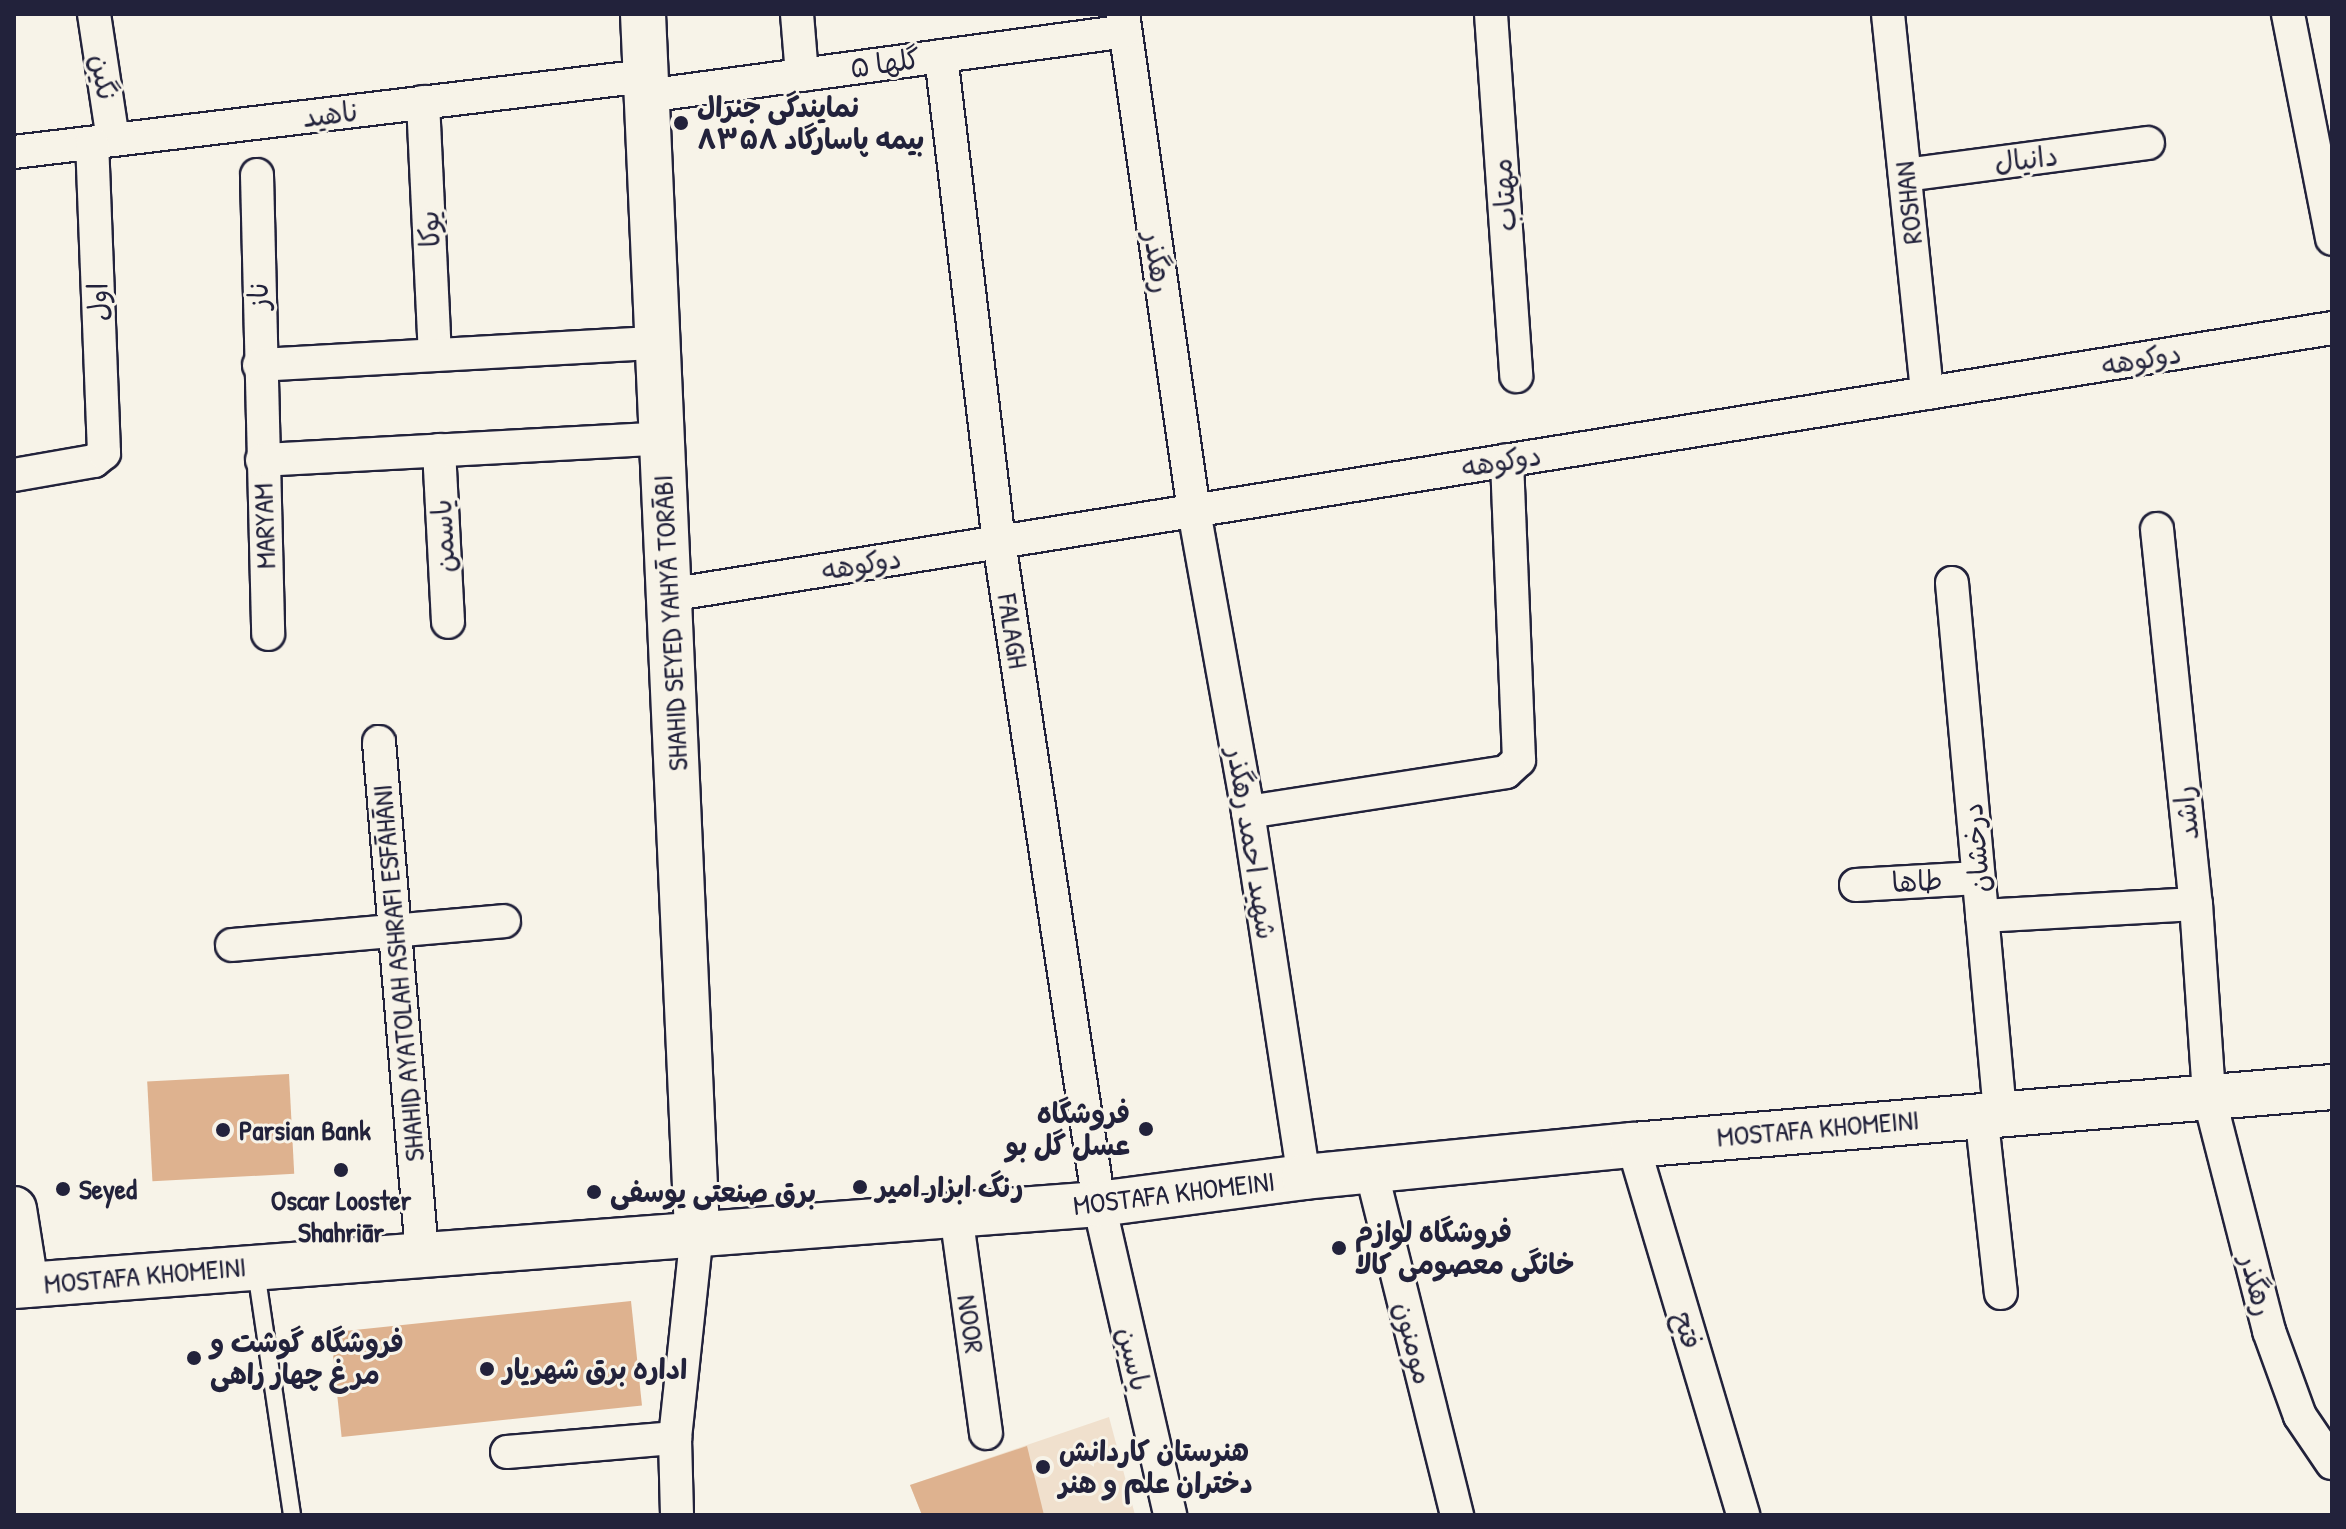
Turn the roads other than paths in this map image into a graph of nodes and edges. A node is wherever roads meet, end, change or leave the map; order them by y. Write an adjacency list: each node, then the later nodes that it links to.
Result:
1 (94, 14): 12 (street, نگین)
2 (643, 14): 10 (main road, SHAHID SEYED YAHYĀ TORĀBI)
3 (797, 14): 9 (street)
4 (1491, 14): 22 (street, مهتاب)
5 (1888, 14): 16 (street, ROSHAN)
6 (2288, 14): 17 (street)
7 (1124, 23): 8 (street, گلها ۵); 30 (street, رهگذر)
8 (941, 56): 9 (street, گلها ۵); 32 (street, FALAGH)
9 (802, 75): 10 (street, گلها ۵)
10 (646, 86): 11 (street, ناهید); 19 (main road, SHAHID SEYED YAHYĀ TORĀBI)
11 (423, 102): 12 (street, ناهید); 20 (street, یوکا)
12 (102, 141): 14 (street, ناهید); 29 (street, اول)
13 (2148, 143): 16 (street, دانیال)
14 (14, 152)
15 (257, 175): 21 (street, ناز)
16 (1905, 175): 23 (street, ROSHAN)
17 (2332, 239)
18 (2332, 328): 23 (street, دوکوهه)
19 (658, 343): 20 (street); 25 (main road, SHAHID SEYED YAHYĀ TORĀBI)
20 (435, 355): 21 (street)
21 (259, 365): 24 (street, ناز)
22 (1516, 376)
23 (1927, 393): 28 (street, دوکوهه)
24 (260, 417): 27 (street, MARYAM)
25 (662, 438): 26 (street); 34 (main road, SHAHID SEYED YAHYĀ TORĀBI)
26 (439, 450): 27 (street); 35 (street, یاسمن)
27 (262, 460): 36 (street, MARYAM)
28 (1507, 460): 30 (street, دوکوهه); 38 (street)
29 (14, 475)
30 (1194, 511): 32 (street, دوکوهه); 38 (street, شهید احمد رهگذر)
31 (2157, 529): 41 (street, راشد)
32 (999, 542): 34 (street, دوکوهه); 52 (street, FALAGH)
33 (1952, 583): 39 (street, درخشان)
34 (669, 595): 55 (main road, SHAHID SEYED YAHYĀ TORĀBI)
35 (448, 622)
36 (268, 634)
37 (379, 742): 44 (street, SHAHID AYATOLAH ASHRAFI ESFĀHĀNI)
38 (1248, 812): 51 (street, شهید احمد رهگذر)
39 (1978, 878): 40 (street, طاها); 42 (street, درخشان)
40 (1856, 885)
41 (2196, 904): 42 (street); 47 (street, راشد)
42 (1982, 916): 48 (street, درخشان)
43 (504, 921): 44 (street)
44 (395, 931): 45 (street); 56 (street, SHAHID AYATOLAH ASHRAFI ESFĀHĀNI)
45 (232, 945)
46 (2332, 1087): 47 (main road, MOSTAFA KHOMEINI)
47 (2209, 1097): 48 (main road, MOSTAFA KHOMEINI); 63 (street, رهگذر)
48 (1990, 1113): 49 (main road, MOSTAFA KHOMEINI); 59 (street, درخشان)
49 (1633, 1145): 50 (main road, MOSTAFA KHOMEINI); 68 (street, فتح)
50 (1371, 1170): 51 (main road, MOSTAFA KHOMEINI); 67 (street, مومنون)
51 (1304, 1177): 52 (main road, MOSTAFA KHOMEINI)
52 (1099, 1204): 54 (main road, MOSTAFA KHOMEINI); 66 (street, یاسین)
53 (14, 1209): 58 (main road)
54 (956, 1214): 55 (main road, MOSTAFA KHOMEINI); 60 (street, NOOR)
55 (697, 1231): 56 (main road, MOSTAFA KHOMEINI); 61 (street)
56 (422, 1253): 57 (main road, MOSTAFA KHOMEINI)
57 (256, 1266): 58 (main road, MOSTAFA KHOMEINI); 64 (lane)
58 (20, 1286)
59 (2001, 1293)
60 (986, 1433)
61 (675, 1438): 62 (street); 65 (street)
62 (507, 1452)
63 (2332, 1463)
64 (292, 1515)
65 (677, 1515)
66 (1170, 1515)
67 (1457, 1515)
68 (1743, 1515)

